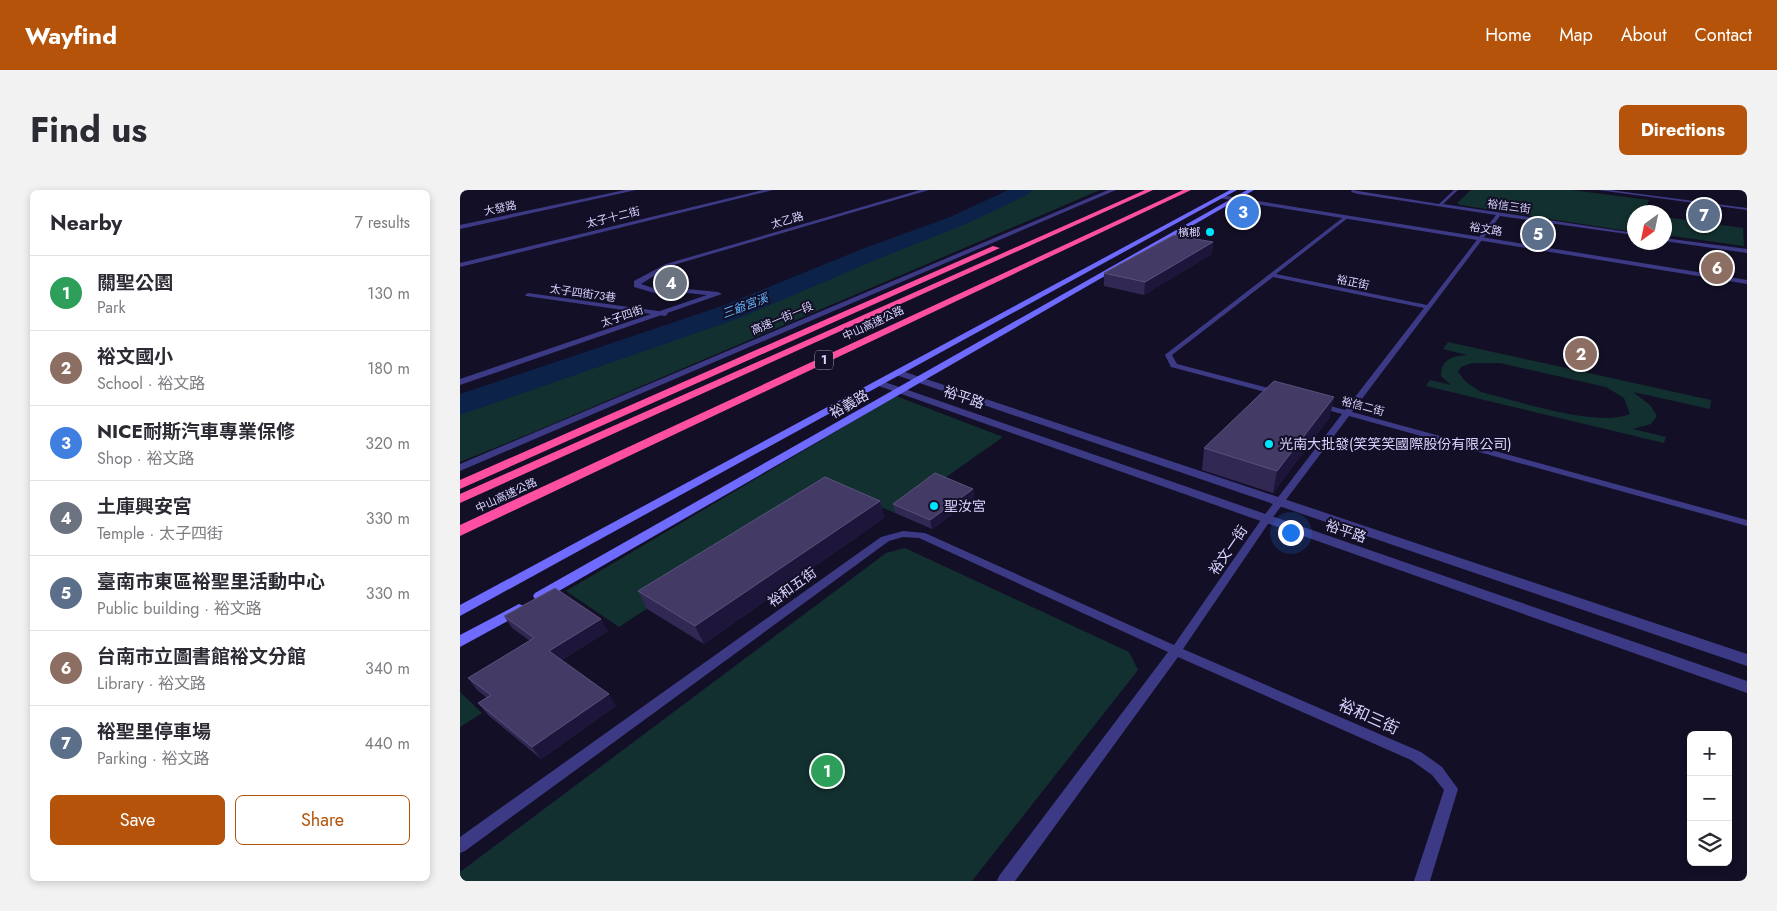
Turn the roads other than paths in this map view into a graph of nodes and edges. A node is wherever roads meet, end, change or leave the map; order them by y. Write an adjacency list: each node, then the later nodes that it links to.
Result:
1 (633, 190): 18 (street, 大發路)
2 (770, 190): 23 (street, 太子十二街)
3 (926, 190): 24 (street, 太乙路)
4 (1113, 190): 38 (street, 高速一街一段)
5 (1127, 190): 39 (highway)
6 (1150, 190): 40 (highway, 中山高速公路 / 1)
7 (1188, 190): 44 (highway, 中山高速公路 / 1)
8 (1251, 190): 12 (street, 裕義路)
9 (1355, 190): 14 (lane, 裕信三街)
10 (1456, 190): 14 (lane)
11 (1600, 190): 15 (lane)
12 (1234, 195): 13 (street, 裕文路); 17 (street, 裕文路); 31 (street, 裕義路)
13 (1221, 197): 30 (street, 裕義路)
14 (1439, 206): 16 (lane, 裕信三街)
15 (1747, 209)
16 (1500, 214): 19 (lane, 裕信三街); 20 (lane, 裕文一街)
17 (1347, 217): 20 (street, 裕文路); 25 (lane)
18 (460, 227)
19 (1627, 233)
20 (1481, 239): 26 (street, 裕文路); 28 (lane, 裕文一街)
21 (1672, 239): 22 (lane)
22 (1747, 251)
23 (460, 265)
24 (654, 273): 29 (street, 太子四街)
25 (1272, 276): 28 (lane, 裕正街); 35 (lane)
26 (1747, 282)
27 (528, 295): 29 (lane, 太子四街73巷)
28 (1429, 308): 37 (lane, 裕文一街)
29 (665, 314): 32 (street, 太子四街)
30 (898, 373): 31 (street, 裕平路); 33 (street, 裕義路)
31 (918, 380): 34 (street, 裕義路); 41 (street, 裕平路)
32 (460, 382)
33 (879, 383): 34 (street, 裕平路); 45 (street, 裕義路)
34 (900, 390): 42 (street, 裕平路); 46 (street, 裕義路)
35 (1289, 397)
36 (1308, 402): 37 (lane, 裕信二街)
37 (1347, 413): 41 (lane, 裕文一街); 43 (lane, 裕信二街)
38 (460, 468)
39 (460, 485)
40 (460, 499)
41 (1280, 501): 42 (lane, 裕文一街); 48 (street, 裕平路)
42 (1266, 519): 47 (lane, 裕文一街); 49 (street, 裕平路)
43 (1747, 522)
44 (460, 530)
45 (460, 611)
46 (460, 642)
47 (1176, 650): 50 (lane, 裕和五街); 51 (lane, 裕文一街); 52 (lane, 裕和三街)
48 (1747, 660)
49 (1747, 687)
50 (460, 846)
51 (1005, 881)
52 (1422, 881)

